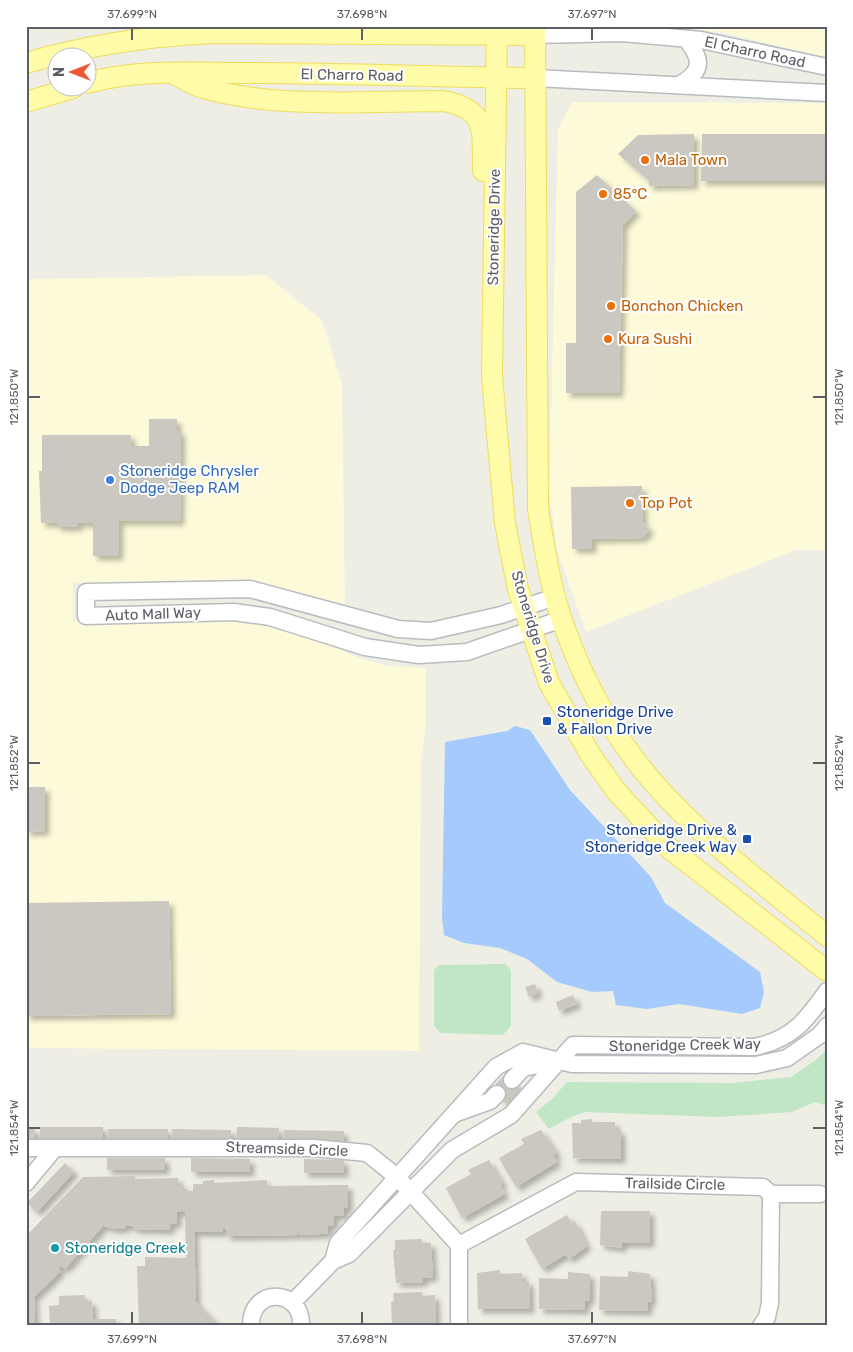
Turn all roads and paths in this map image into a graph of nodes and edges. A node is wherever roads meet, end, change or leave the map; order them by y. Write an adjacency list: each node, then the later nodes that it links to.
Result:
1 (497, 30): 2 (main road, El Charro Road); 4 (main road, El Charro Road); 7 (main road, Stoneridge Drive)
2 (535, 30): 3 (street, El Charro Road); 8 (main road, Stoneridge Drive)
3 (686, 39): 5 (street, El Charro Road); 10 (street)
4 (26, 63)
5 (827, 67)
6 (172, 73): 7 (main road, El Charro Road); 9 (main road, El Charro Road); 14 (main road)
7 (497, 78): 8 (main road, El Charro Road); 14 (main road, Stoneridge Drive)
8 (535, 78): 10 (street, El Charro Road); 15 (main road, Stoneridge Drive)
9 (98, 81)
10 (680, 84): 11 (street, El Charro Road)
11 (827, 93)
12 (48, 95): 13 (main road)
13 (26, 102)
14 (493, 239): 16 (main road, Stoneridge Drive)
15 (555, 597): 16 (street, Auto Mall Way); 17 (main road, Stoneridge Drive)
16 (524, 607): 18 (main road, Stoneridge Drive); 18 (street, Auto Mall Way)
17 (562, 619): 18 (street, Auto Mall Way); 19 (main road, Stoneridge Drive)
18 (531, 630): 20 (main road, Stoneridge Drive)
19 (827, 936)
20 (827, 972)
21 (827, 991): 23 (street, Stoneridge Creek Way)
22 (827, 1026): 23 (street, Stoneridge Creek Way)
23 (558, 1061): 24 (street, Stoneridge Creek Way); 26 (street, Stoneridge Creek Way); 31 (street, Stoneridge Creek Way)
24 (512, 1080)
25 (497, 1094): 26 (street, Stoneridge Creek Way)
26 (454, 1114): 29 (street, Stoneridge Creek Way)
27 (26, 1148): 28 (street, Streamside Circle)
28 (55, 1148): 29 (street, Streamside Circle); 30 (street)
29 (397, 1177): 31 (street, Streamside Circle); 35 (street, Stoneridge Creek Way)
30 (26, 1183)
31 (410, 1191): 34 (street, Streamside Circle); 35 (street, Stoneridge Creek Way)
32 (771, 1194): 33 (street, Trailside Circle); 34 (street, Trailside Circle); 40 (street)
33 (820, 1194)
34 (459, 1244): 39 (street)
35 (333, 1261): 36 (street, Stoneridge Creek Way)
36 (293, 1302): 37 (street); 38 (street)
37 (251, 1326)
38 (301, 1326)
39 (459, 1326)
40 (761, 1326)

